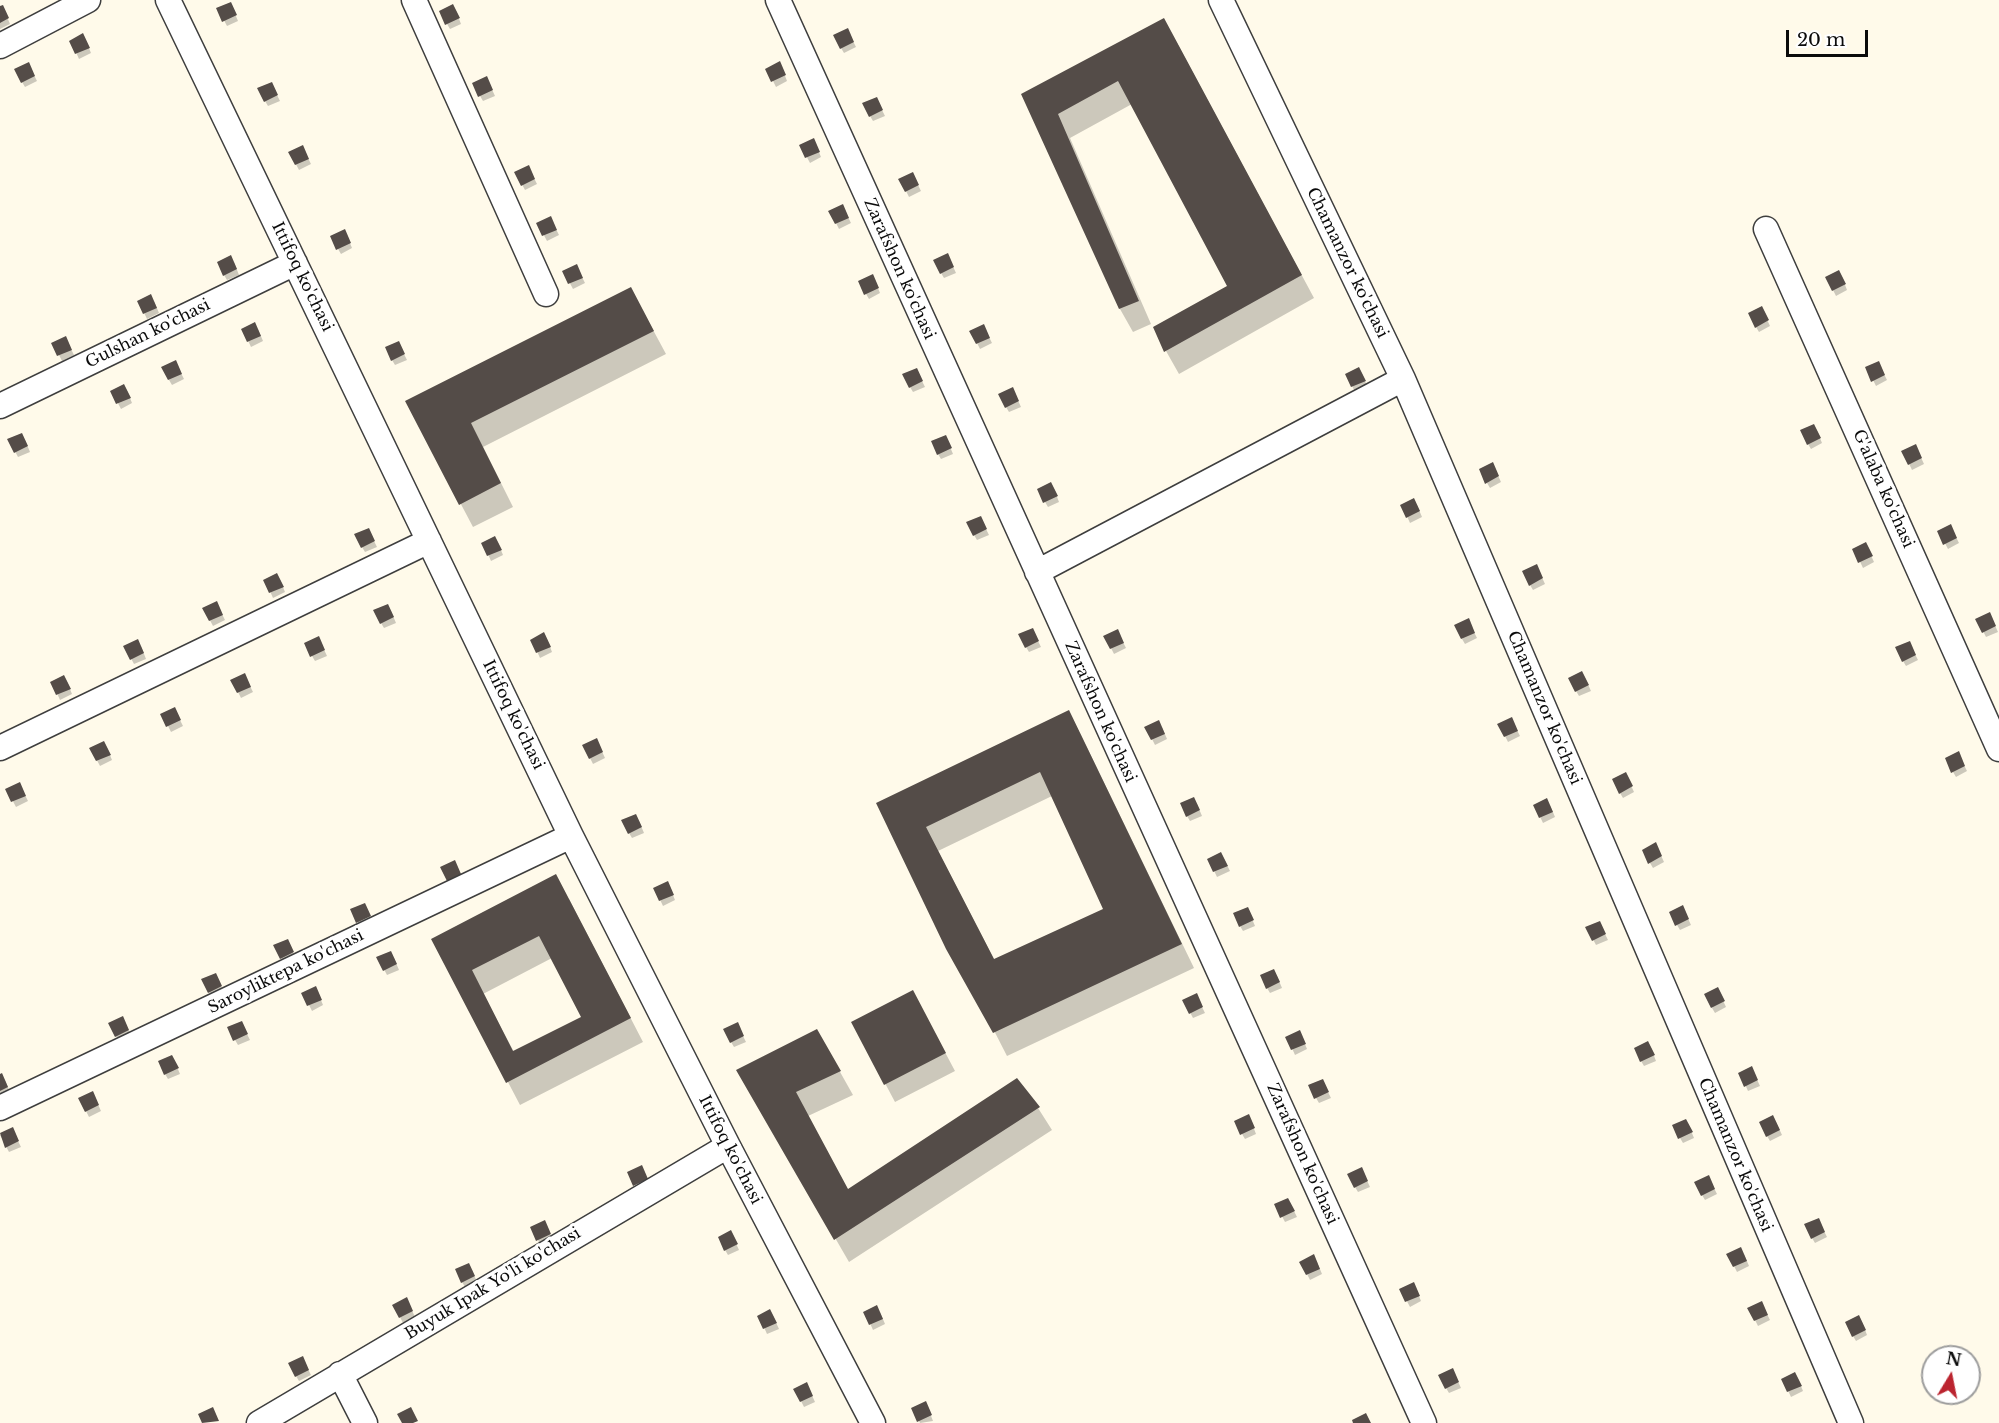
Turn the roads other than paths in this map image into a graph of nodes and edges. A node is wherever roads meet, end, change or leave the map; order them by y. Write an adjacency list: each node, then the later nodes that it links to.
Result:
1 (88, 0): 6 (street)
2 (168, 0): 8 (street, Ittifoq ko'chasi)
3 (414, 0): 9 (street)
4 (778, 0): 13 (street, Zarafshon ko'chasi)
5 (1221, 0): 10 (street, Chamanzor ko'chasi)
6 (0, 46)
7 (1766, 228): 15 (street, G'alaba ko'chasi)
8 (296, 263): 11 (street, Gulshan ko'chasi); 12 (street, Ittifoq ko'chasi)
9 (546, 294)
10 (1403, 379): 13 (street); 24 (street, Chamanzor ko'chasi)
11 (0, 406)
12 (429, 541): 14 (street); 16 (street, Ittifoq ko'chasi)
13 (1037, 572): 23 (street, Zarafshon ko'chasi)
14 (0, 748)
15 (1999, 750)
16 (571, 836): 17 (street, Saroyliktepa ko'chasi); 18 (street, Ittifoq ko'chasi)
17 (0, 1108)
18 (728, 1146): 19 (street, Buyuk Ipak Yo'li ko'chasi); 22 (street, Ittifoq ko'chasi)
19 (340, 1374): 20 (street, Buyuk Ipak Yo'li ko'chasi); 21 (street)
20 (259, 1423)
21 (365, 1423)
22 (873, 1423)
23 (1424, 1423)
24 (1851, 1423)

